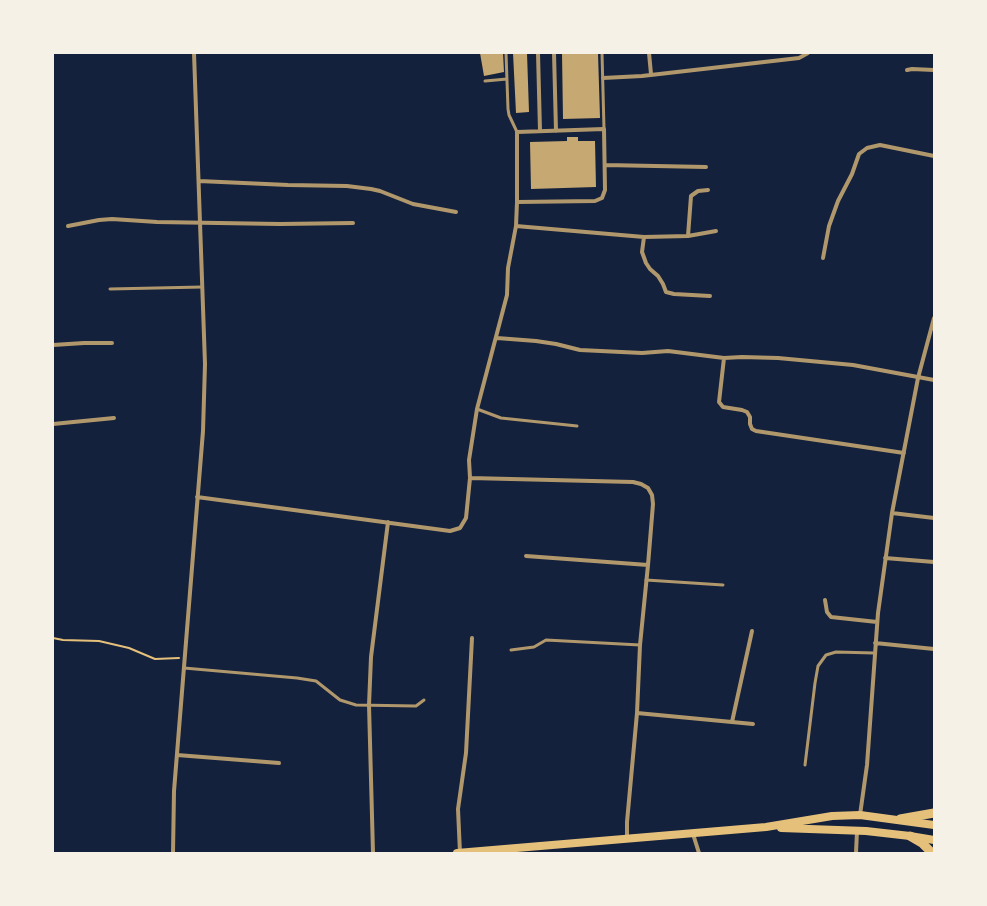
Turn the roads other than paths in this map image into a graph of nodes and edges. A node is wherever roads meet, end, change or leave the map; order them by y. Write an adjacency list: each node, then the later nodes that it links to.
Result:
1 (194, 53): 21 (street)
2 (506, 53): 11 (lane)
3 (538, 53): 15 (street)
4 (554, 53): 16 (street)
5 (602, 53): 12 (lane)
6 (649, 53): 10 (street)
7 (808, 53): 10 (street)
8 (907, 70): 9 (street)
9 (934, 70)
10 (651, 74): 12 (street)
11 (507, 78): 13 (lane); 17 (lane)
12 (603, 78): 14 (lane)
13 (485, 81)
14 (604, 129): 16 (street); 19 (street)
15 (540, 131): 16 (street); 17 (street)
16 (556, 131)
17 (517, 132): 23 (street)
18 (934, 155): 32 (street)
19 (605, 165): 20 (street); 23 (street)
20 (706, 167)
21 (199, 181): 24 (street); 25 (street)
22 (708, 190): 30 (street)
23 (517, 202): 28 (street)
24 (456, 212)
25 (200, 222): 26 (street); 27 (street); 33 (street)
26 (354, 224)
27 (68, 226)
28 (516, 226): 31 (street); 37 (street)
29 (716, 231): 30 (street)
30 (688, 236): 31 (street)
31 (644, 237): 35 (street)
32 (823, 258)
33 (202, 287): 34 (lane); 49 (street)
34 (110, 289)
35 (710, 296)
36 (934, 318): 41 (street)
37 (497, 338): 40 (street); 43 (street)
38 (112, 343): 39 (street)
39 (53, 345)
40 (724, 358): 41 (street); 47 (street)
41 (918, 378): 42 (street); 47 (street)
42 (934, 380)
43 (477, 409): 46 (lane); 48 (street)
44 (114, 418): 45 (street)
45 (53, 424)
46 (577, 426)
47 (904, 452): 50 (street)
48 (470, 478): 52 (street); 56 (street)
49 (198, 497): 52 (street); 68 (street)
50 (892, 512): 51 (street); 54 (street)
51 (934, 518)
52 (388, 522): 70 (street)
53 (526, 556): 56 (street)
54 (885, 558): 55 (street); 60 (street)
55 (934, 562)
56 (648, 565): 57 (street)
57 (646, 580): 58 (lane); 64 (street)
58 (723, 585)
59 (825, 600): 60 (street)
60 (877, 622): 63 (street)
61 (752, 631): 72 (street)
62 (472, 638): 90 (street)
63 (875, 643): 65 (street); 67 (street)
64 (640, 645): 66 (lane); 71 (street)
65 (934, 649)
66 (511, 650)
67 (874, 653): 76 (lane); 78 (street)
68 (184, 668): 70 (lane); 74 (street)
69 (424, 700): 70 (lane)
70 (369, 705): 89 (street)
71 (637, 713): 72 (street); 85 (street)
72 (732, 722): 73 (street)
73 (753, 724)
74 (177, 755): 75 (street); 88 (street)
75 (279, 763)
76 (805, 765)
77 (934, 813): 79 (main road)
78 (860, 815): 79 (main road); 81 (main road)
79 (900, 819): 80 (main road)
80 (934, 825)
81 (766, 827): 82 (main road); 83 (main road)
82 (857, 831): 84 (main road); 92 (street)
83 (693, 833): 85 (main road); 91 (street)
84 (910, 836): 86 (main road); 93 (main road)
85 (627, 838): 87 (main road)
86 (934, 840)
87 (491, 851): 90 (main road)
88 (173, 853)
89 (373, 853)
90 (459, 853)
91 (699, 853)
92 (856, 853)
93 (932, 853)

